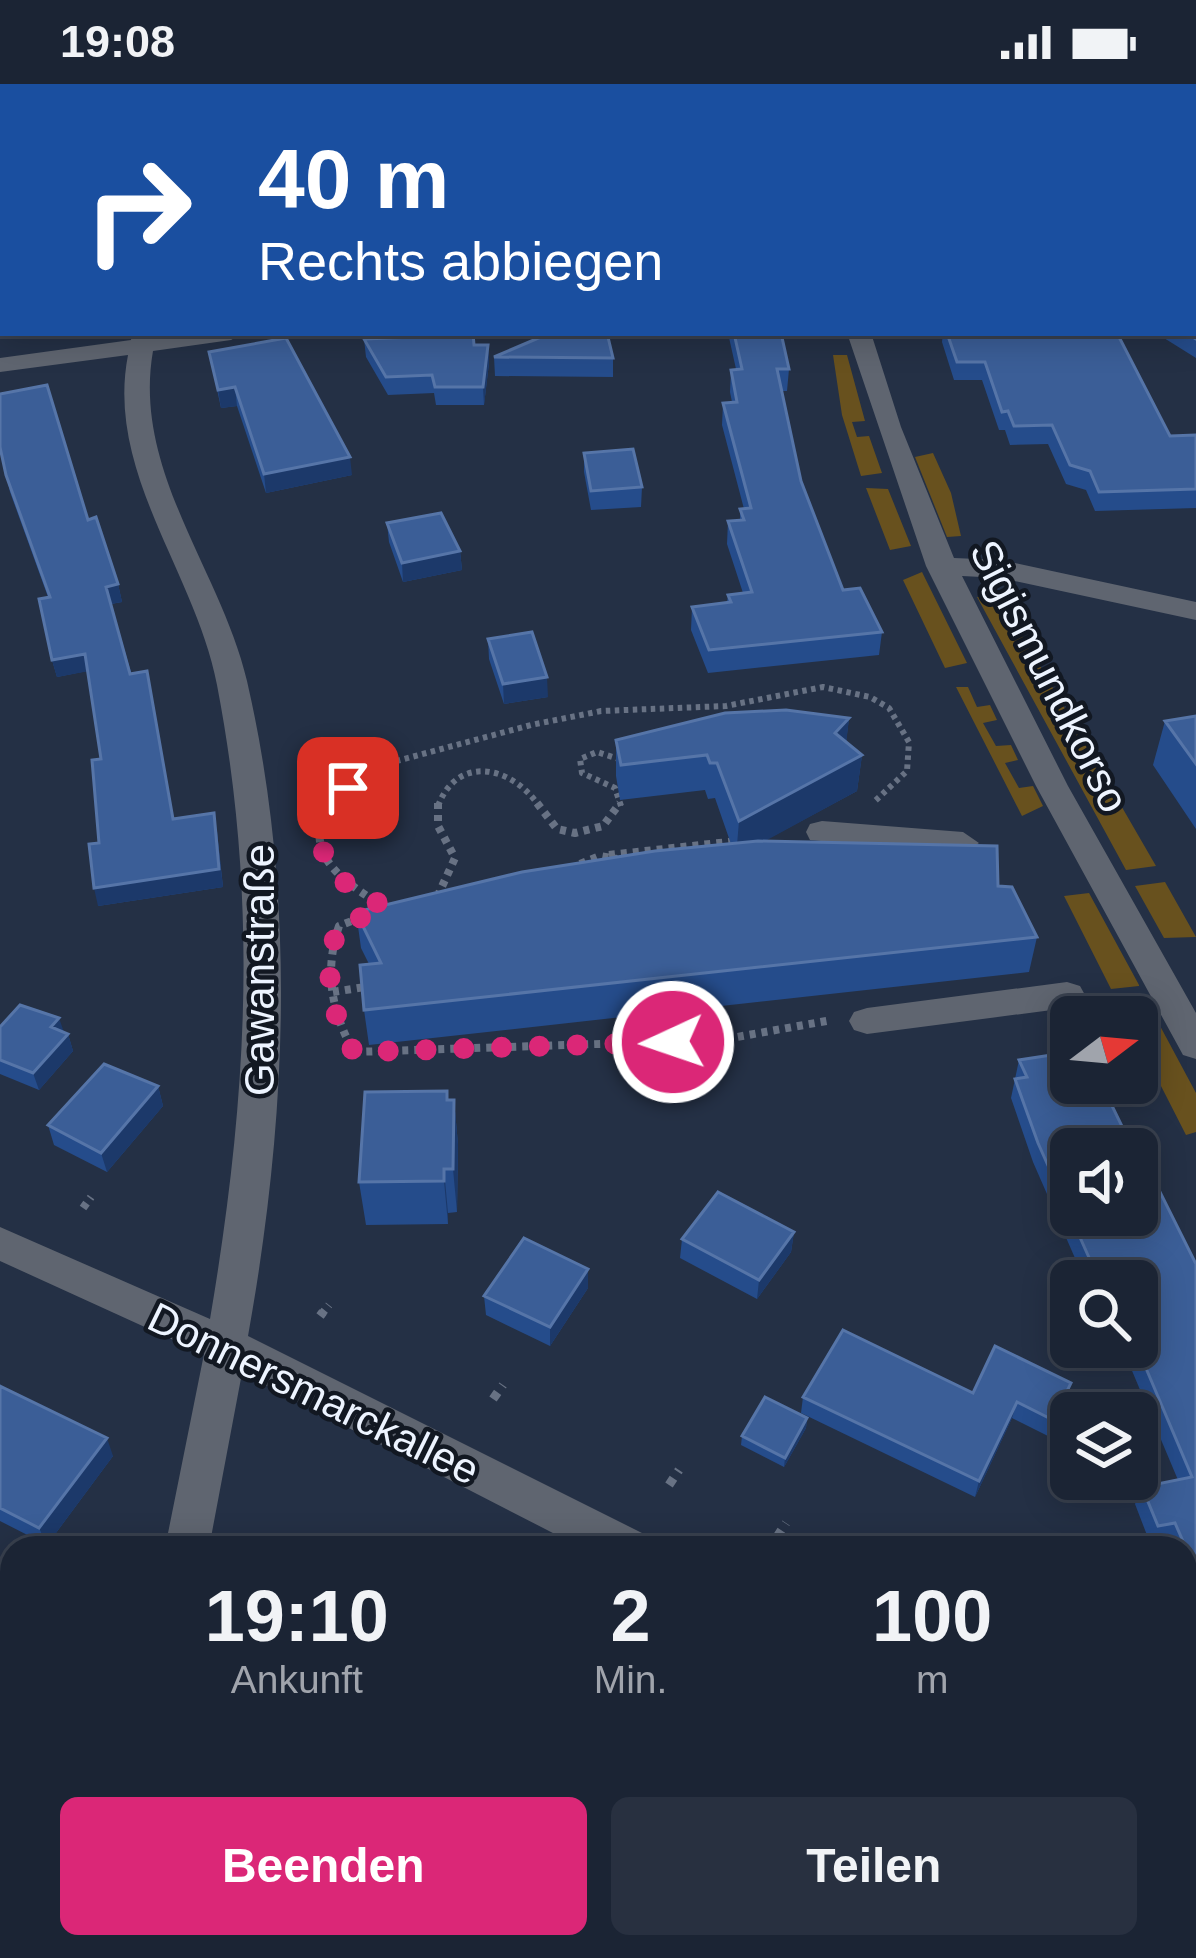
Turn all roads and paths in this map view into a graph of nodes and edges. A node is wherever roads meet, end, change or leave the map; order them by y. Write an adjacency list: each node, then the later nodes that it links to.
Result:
1 (177, 336): 3 (street)
2 (860, 336): 5 (street, Sigismundkorso)
3 (142, 338): 4 (street); 29 (street, Gawanstraße)
4 (0, 365)
5 (940, 566): 6 (street); 23 (street, Sigismundkorso)
6 (1196, 611)
7 (633, 775): 15 (path)
8 (822, 832): 10 (street); 18 (path)
9 (739, 840): 11 (path)
10 (963, 843)
11 (599, 856): 12 (path); 13 (path)
12 (625, 861)
13 (561, 872)
14 (462, 890): 15 (path)
15 (439, 893): 16 (path)
16 (422, 898)
17 (404, 903): 18 (path)
18 (386, 908): 20 (path)
19 (364, 987): 20 (path)
20 (333, 992): 22 (path)
21 (1067, 995): 22 (street)
22 (856, 1020)
23 (1196, 1046)
24 (91, 1197): 25 (path)
25 (83, 1208)
26 (0, 1243): 29 (street, Donnersmarckallee)
27 (329, 1304): 28 (path)
28 (320, 1316)
29 (228, 1346): 35 (street, Gawanstraße); 36 (street, Donnersmarckallee)
30 (503, 1385): 31 (path)
31 (493, 1399)
32 (679, 1470): 33 (path)
33 (669, 1484)
34 (786, 1523): 37 (path)
35 (189, 1536)
36 (602, 1536)
37 (781, 1536)

